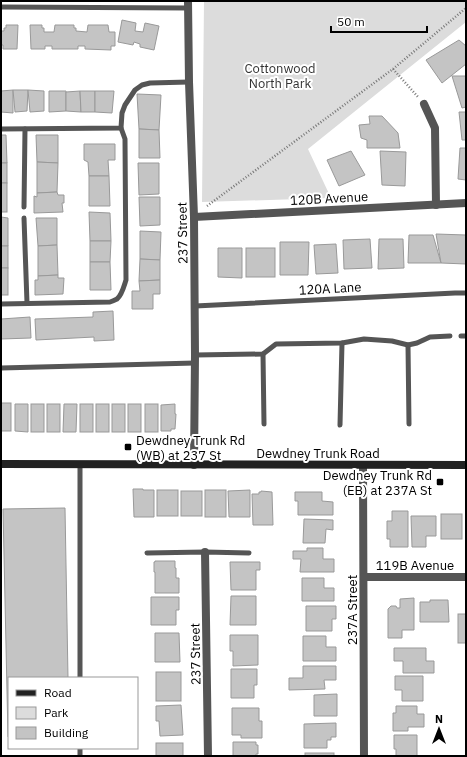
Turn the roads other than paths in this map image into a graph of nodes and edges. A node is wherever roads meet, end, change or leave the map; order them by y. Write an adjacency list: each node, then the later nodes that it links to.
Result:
1 (120, 1): 5 (lane)
2 (24, 4): 4 (lane); 5 (lane)
3 (188, 4): 5 (lane); 6 (street, 237 Street)
4 (1, 7)
5 (120, 7)
6 (189, 82): 8 (lane); 14 (street, 237 Street)
7 (424, 104): 12 (street)
8 (122, 128): 10 (lane); 17 (lane)
9 (1, 129): 10 (lane)
10 (25, 129): 13 (lane)
11 (466, 203): 12 (street, 120B Avenue)
12 (436, 204): 14 (street, 120B Avenue)
13 (24, 207)
14 (194, 217): 19 (street, 237 Street)
15 (24, 218): 17 (lane)
16 (466, 293): 19 (lane, 120A Lane)
17 (27, 303): 18 (lane)
18 (1, 304)
19 (195, 306): 24 (street, 237 Street)
20 (450, 336): 22 (lane)
21 (342, 343): 22 (lane); 23 (lane); 28 (lane)
22 (408, 345): 27 (lane)
23 (263, 354): 24 (lane); 26 (lane)
24 (195, 359): 25 (lane); 31 (street, 237 Street)
25 (1, 368)
26 (264, 424)
27 (409, 424)
28 (340, 425)
29 (1, 464): 30 (main road, Dewdney Trunk Road)
30 (80, 464): 31 (main road, Dewdney Trunk Road); 39 (lane)
31 (194, 465): 32 (main road, Dewdney Trunk Road)
32 (363, 465): 33 (main road, Dewdney Trunk Road); 37 (street, 237A Street)
33 (466, 465)
34 (205, 552): 35 (lane); 36 (lane); 40 (street, 237 Street)
35 (147, 553)
36 (249, 553)
37 (364, 577): 38 (street, 119B Avenue); 41 (street, 237A Street)
38 (466, 578)
39 (80, 677)
40 (208, 756)
41 (364, 756)

